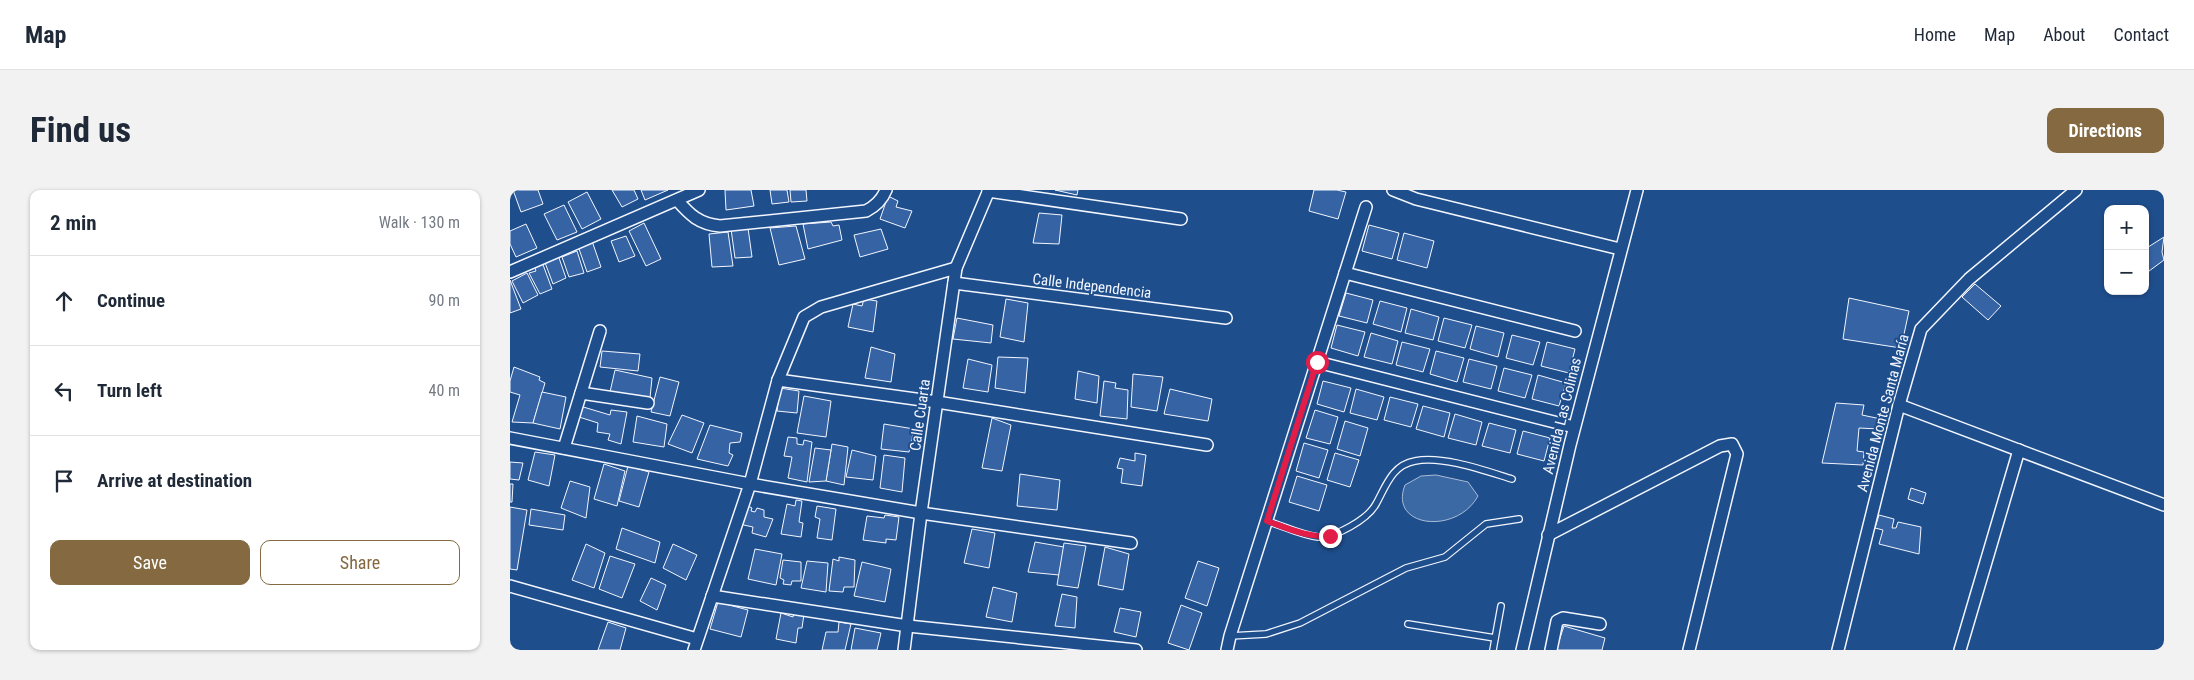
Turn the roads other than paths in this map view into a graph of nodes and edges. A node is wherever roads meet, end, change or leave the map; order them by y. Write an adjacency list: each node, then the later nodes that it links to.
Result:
1 (699, 190): 7 (street)
2 (886, 190): 7 (street)
3 (1637, 190): 10 (street, Avenida Las Colinas)
4 (2076, 190): 23 (street, Avenida Monte Santa María)
5 (988, 191): 9 (street); 11 (street, Calle Cuarta)
6 (1396, 191): 10 (street)
7 (676, 200): 12 (street)
8 (1366, 207): 13 (street)
9 (1181, 219)
10 (1620, 249): 24 (street, Avenida Las Colinas)
11 (956, 268): 14 (street, Calle Cuarta); 19 (street)
12 (510, 272)
13 (1345, 273): 16 (street); 18 (street)
14 (954, 283): 15 (street, Calle Independencia); 21 (street, Calle Cuarta)
15 (1226, 318)
16 (1575, 330)
17 (600, 331): 20 (street)
18 (1317, 362): 24 (street); 34 (street)
19 (778, 380): 21 (street); 30 (street)
20 (581, 393): 22 (street); 27 (street)
21 (937, 402): 26 (street); 32 (street, Calle Cuarta)
22 (648, 404)
23 (1899, 405): 28 (street); 54 (street, Avenida Monte Santa María)
24 (1574, 427): 35 (street, Avenida Las Colinas)
25 (510, 438): 27 (street)
26 (1207, 444)
27 (564, 448): 30 (street)
28 (2019, 450): 31 (street); 55 (street)
29 (1512, 479): 34 (lane)
30 (750, 484): 32 (street); 38 (street)
31 (2164, 505)
32 (921, 513): 36 (street); 42 (street, Calle Cuarta)
33 (1519, 519): 43 (lane)
34 (1267, 521): 43 (street)
35 (1548, 536): 51 (street, Avenida Las Colinas); 53 (street)
36 (1131, 543)
37 (510, 586): 45 (street)
38 (712, 596): 42 (street); 45 (street)
39 (1501, 606): 44 (lane)
40 (1408, 624): 44 (lane)
41 (1600, 624): 52 (street)
42 (908, 626): 46 (street); 47 (street, Calle Cuarta)
43 (1230, 636): 49 (street)
44 (1495, 638): 50 (lane)
45 (695, 645)
46 (1072, 647): 48 (street)
47 (904, 650)
48 (1136, 650)
49 (1228, 650)
50 (1492, 650)
51 (1522, 650)
52 (1551, 650)
53 (1689, 650)
54 (1838, 650)
55 (1960, 650)

